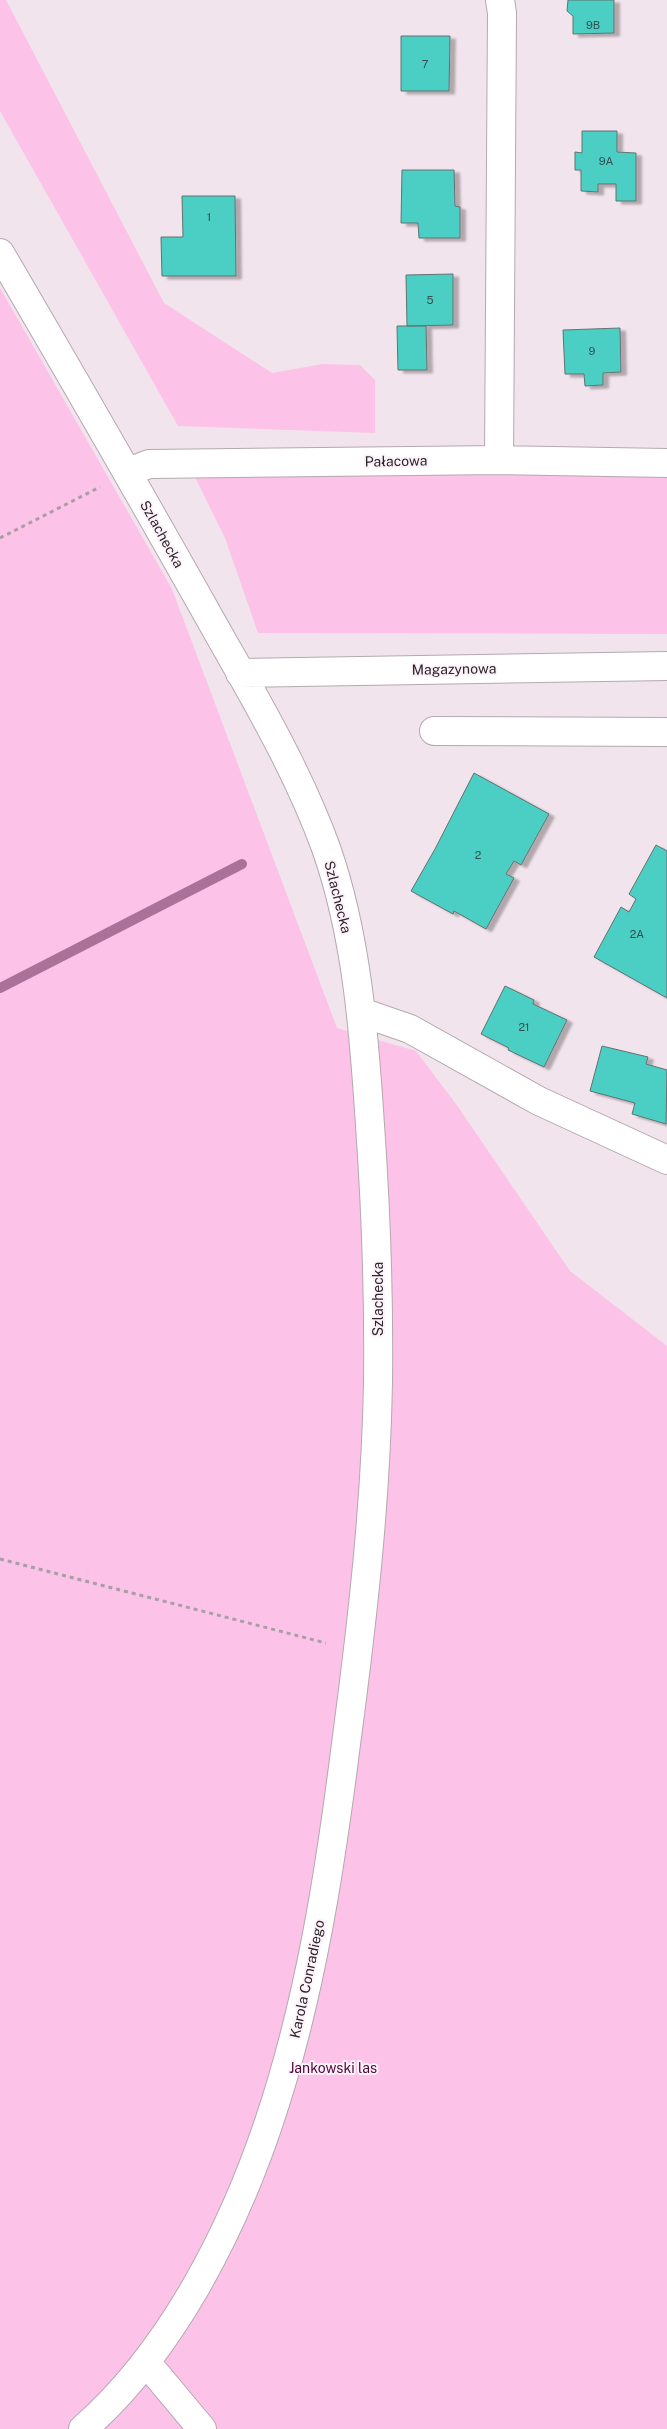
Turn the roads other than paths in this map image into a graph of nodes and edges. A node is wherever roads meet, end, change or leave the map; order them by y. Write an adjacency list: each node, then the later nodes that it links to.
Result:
1 (500, 0): 3 (street)
2 (0, 253): 5 (street, Szlachecka)
3 (499, 460): 4 (street, Pałacowa); 5 (street, Pałacowa)
4 (667, 463)
5 (128, 472): 7 (street, Szlachecka)
6 (667, 666): 7 (street, Magazynowa)
7 (240, 673): 10 (street, Szlachecka)
8 (434, 731): 9 (street)
9 (667, 732)
10 (361, 1012): 11 (street); 12 (street, Szlachecka)
11 (667, 1160)
12 (362, 1622): 13 (street, Karola Conradiego)
13 (146, 2362): 14 (street, Karola Conradiego); 15 (street)
14 (82, 2429)
15 (202, 2429)

